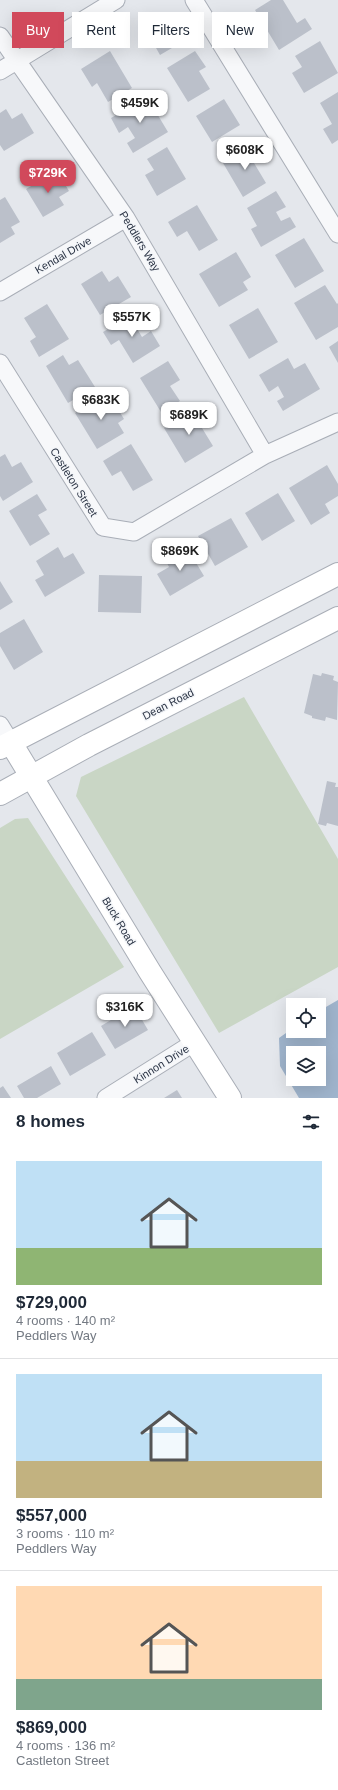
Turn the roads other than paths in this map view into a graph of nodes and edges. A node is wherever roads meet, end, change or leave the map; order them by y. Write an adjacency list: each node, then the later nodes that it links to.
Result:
1 (116, 0): 4 (street)
2 (194, 0): 7 (street)
3 (0, 36): 4 (street, Peddlers Way)
4 (18, 61): 5 (street); 6 (street, Peddlers Way)
5 (0, 71)
6 (126, 218): 8 (street, Kendal Drive); 11 (street, Peddlers Way)
7 (338, 234)
8 (0, 292)
9 (0, 362): 11 (street, Castleton Street)
10 (338, 422): 11 (street)
11 (265, 455)
12 (338, 574): 14 (main road)
13 (338, 618): 15 (main road, Dean Road)
14 (4, 739): 15 (main road, Buck Road)
15 (31, 776): 16 (main road, Dean Road); 17 (main road, Buck Road)
16 (0, 794)
17 (195, 1042): 18 (street, Kinnon Drive); 19 (main road, Buck Road)
18 (106, 1098)
19 (230, 1098)

